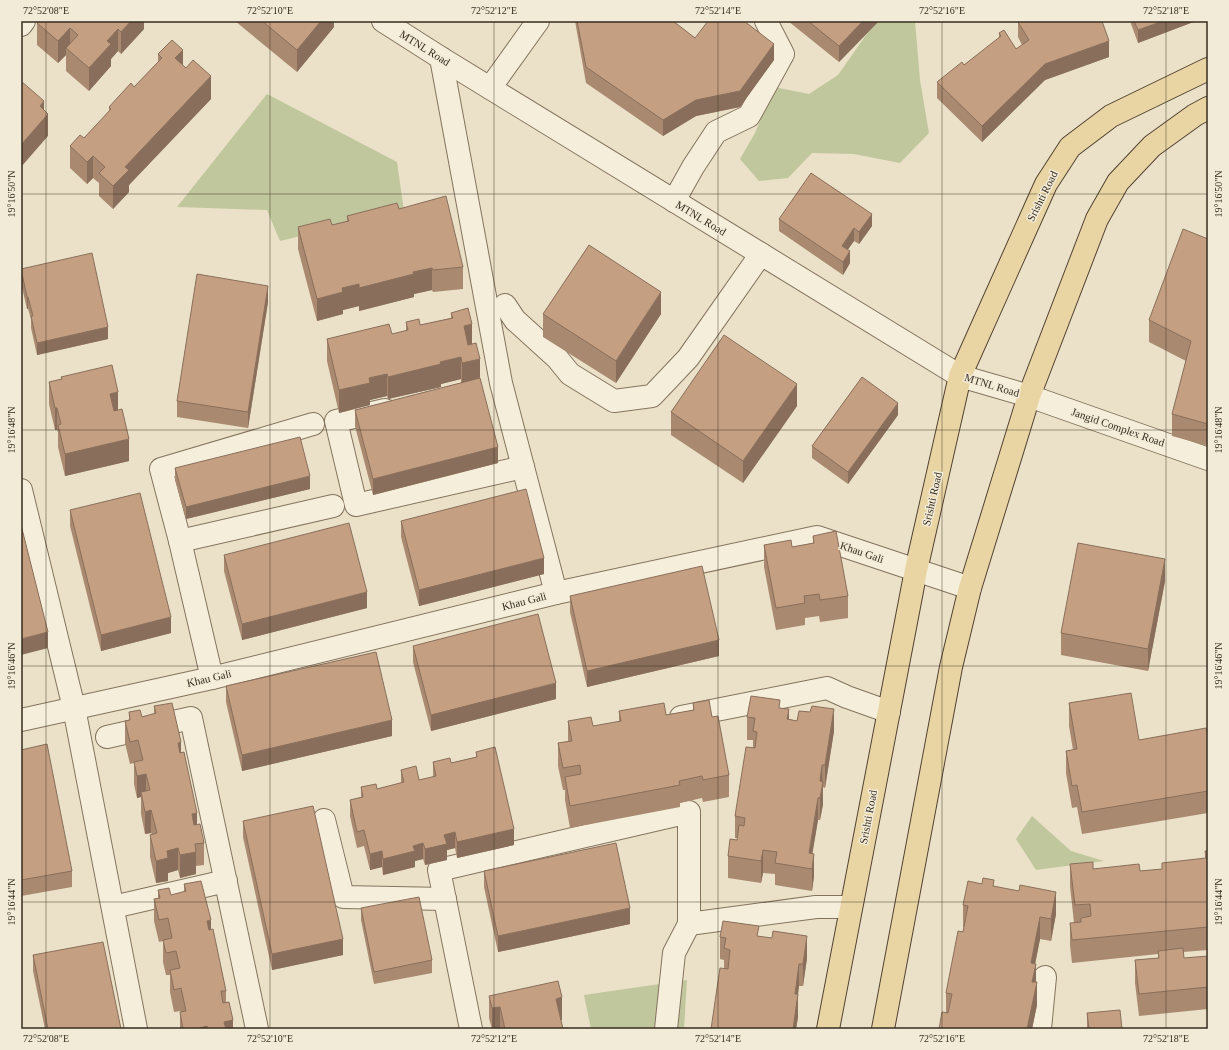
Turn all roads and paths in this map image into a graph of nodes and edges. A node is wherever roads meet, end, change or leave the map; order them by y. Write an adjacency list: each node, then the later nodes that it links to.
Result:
1 (24, 21): 5 (street)
2 (383, 21): 6 (street, MTNL Road)
3 (538, 21): 8 (street)
4 (766, 21): 10 (street)
5 (21, 25)
6 (441, 58): 8 (street, MTNL Road); 18 (street)
7 (1208, 69): 13 (main road, Srishti Road)
8 (490, 88): 10 (street, MTNL Road)
9 (1208, 108): 14 (main road)
10 (674, 201): 11 (street, MTNL Road)
11 (761, 254): 12 (street); 13 (street, MTNL Road)
12 (505, 305)
13 (960, 376): 14 (street, MTNL Road); 22 (main road, Srishti Road)
14 (1028, 396): 17 (street, Jangid Complex Road); 23 (main road)
15 (405, 405): 18 (street)
16 (313, 424): 21 (street)
17 (1208, 459)
18 (523, 467): 24 (street)
19 (21, 490): 26 (street)
20 (333, 506): 21 (street)
21 (180, 541): 25 (street)
22 (916, 570): 23 (street, Khau Gali); 24 (street, Khau Gali); 27 (main road, Srishti Road)
23 (970, 588): 43 (main road)
24 (556, 593): 25 (street, Khau Gali)
25 (212, 678): 26 (street, Khau Gali)
26 (74, 708): 28 (street, Khau Gali); 34 (street)
27 (889, 712): 29 (street); 35 (main road, Srishti Road)
28 (21, 720)
29 (659, 722)
30 (107, 737): 32 (street)
31 (324, 820): 33 (street)
32 (226, 881): 34 (street); 39 (street)
33 (445, 899): 36 (street); 40 (street)
34 (113, 907): 38 (street)
35 (851, 907): 36 (street); 42 (main road, Srishti Road)
36 (689, 924): 41 (street)
37 (1046, 977): 44 (street)
38 (136, 1029)
39 (257, 1029)
40 (471, 1029)
41 (666, 1029)
42 (828, 1029)
43 (883, 1029)
44 (1040, 1029)

